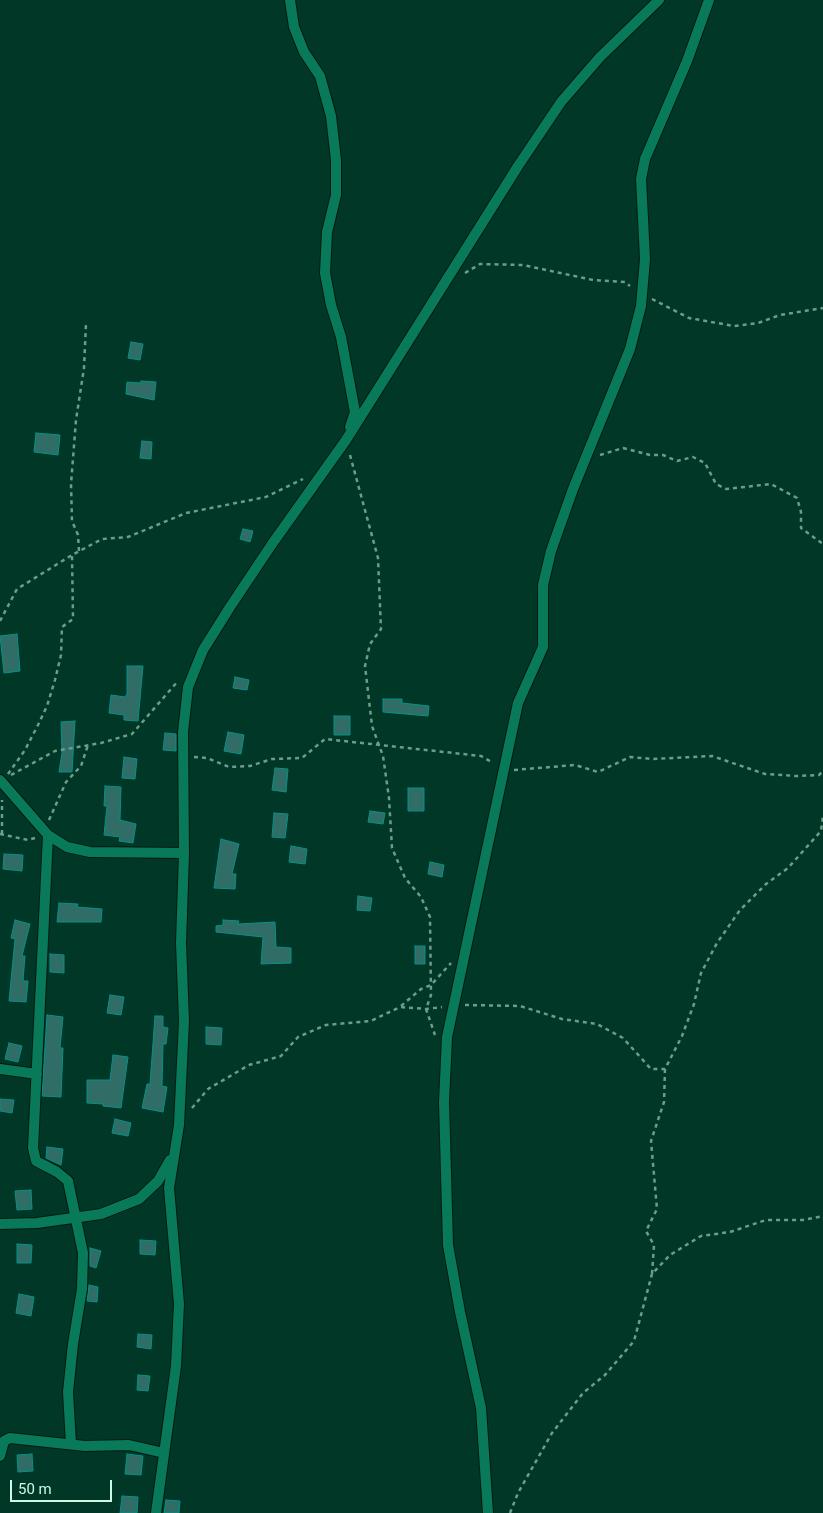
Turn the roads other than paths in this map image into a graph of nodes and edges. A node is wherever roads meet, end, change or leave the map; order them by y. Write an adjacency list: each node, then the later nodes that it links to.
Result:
1 (290, 0): 4 (street)
2 (659, 0): 4 (street)
3 (709, 0): 17 (street)
4 (346, 440): 7 (street)
5 (1, 780): 6 (street)
6 (48, 835): 7 (street); 9 (street)
7 (184, 854): 10 (street)
8 (0, 1069): 9 (street)
9 (37, 1074): 11 (street)
10 (172, 1157): 11 (street); 14 (street)
11 (76, 1218): 12 (street); 13 (street)
12 (0, 1224)
13 (71, 1444): 14 (street); 15 (street)
14 (164, 1453): 16 (street)
15 (0, 1456)
16 (156, 1513)
17 (488, 1513)

